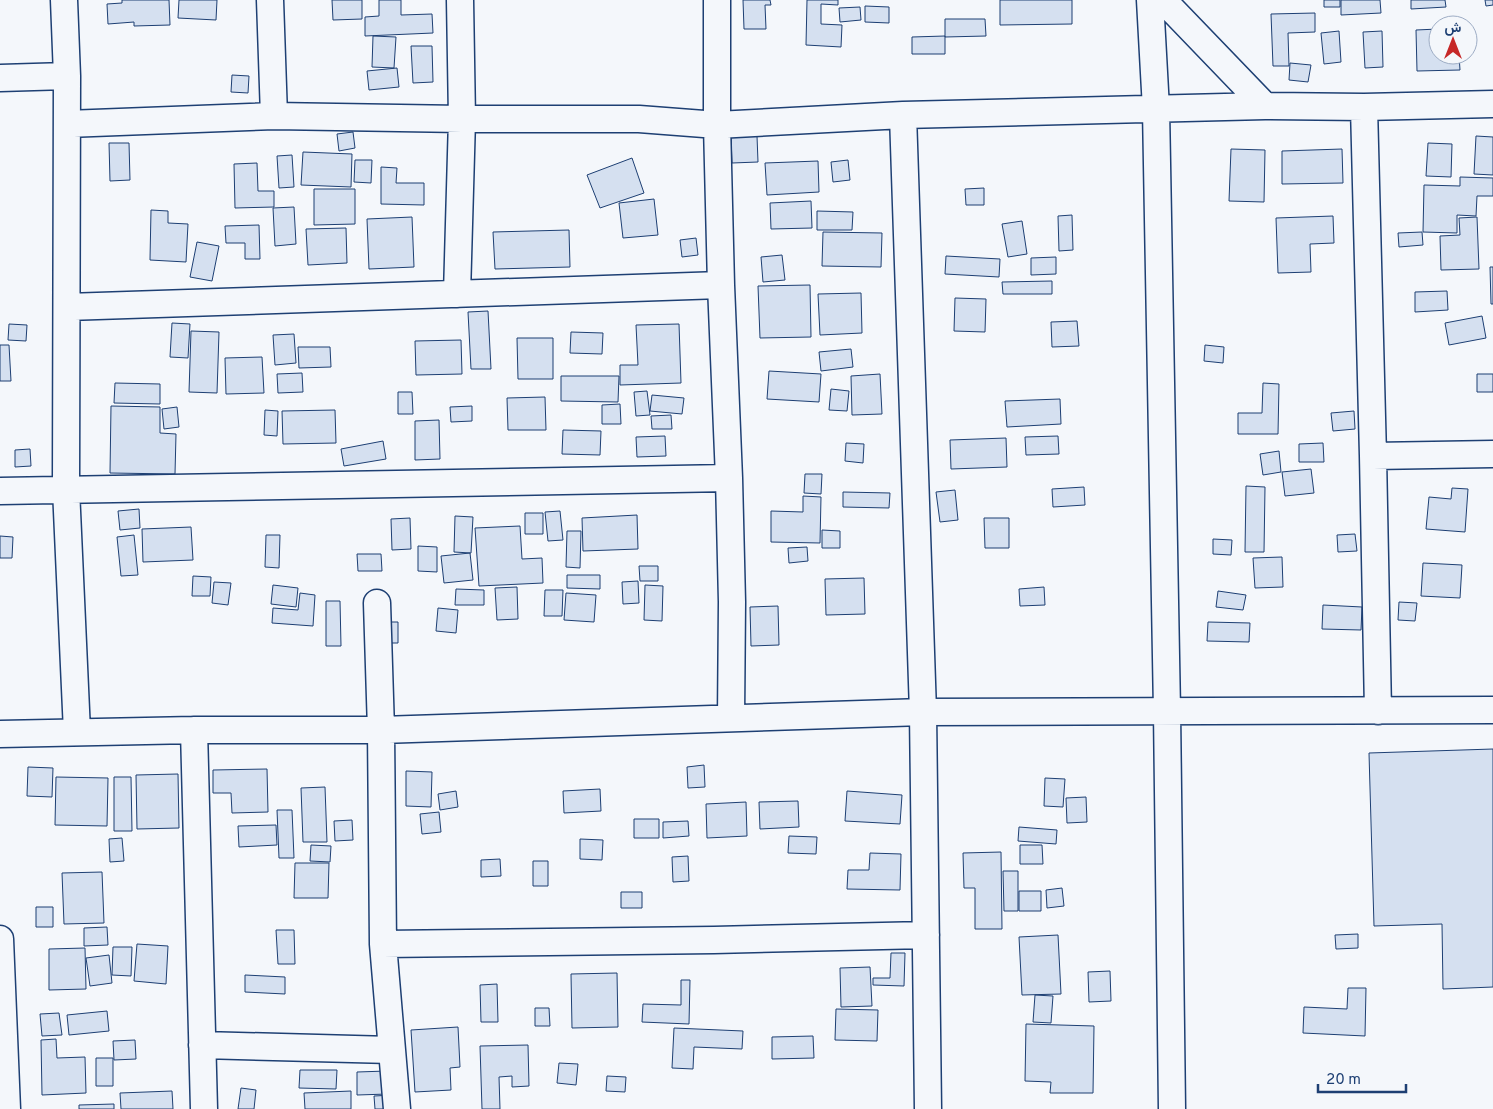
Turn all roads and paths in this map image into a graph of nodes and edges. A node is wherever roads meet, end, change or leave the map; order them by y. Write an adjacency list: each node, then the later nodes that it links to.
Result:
1 (64, 0): 7 (street)
2 (270, 0): 14 (street)
3 (460, 0): 15 (street)
4 (717, 0): 17 (street)
5 (1150, 0): 12 (street)
6 (1163, 0): 10 (street)
7 (67, 76): 8 (street); 16 (street)
8 (0, 78)
9 (1493, 104): 11 (street)
10 (1265, 106): 11 (street); 12 (street)
11 (1364, 107): 22 (street)
12 (1156, 109): 13 (street); 28 (street)
13 (903, 115): 17 (street); 30 (street)
14 (274, 116): 15 (street); 16 (street)
15 (462, 118): 17 (street); 19 (street)
16 (67, 124): 20 (street)
17 (717, 125): 18 (street)
18 (721, 285): 19 (street); 23 (street)
19 (457, 294): 20 (street)
20 (67, 307): 24 (street)
21 (1493, 454): 22 (street)
22 (1373, 456): 29 (street)
23 (730, 478): 24 (street); 31 (street)
24 (66, 489): 25 (street); 34 (street)
25 (0, 490)
26 (377, 603): 33 (street)
27 (1493, 710): 29 (street)
28 (1167, 711): 29 (street); 30 (street); 45 (street)
29 (1378, 711)
30 (923, 712): 31 (street); 36 (street)
31 (731, 718): 33 (street)
32 (194, 730): 33 (street); 34 (street); 39 (street)
33 (380, 730): 38 (street)
34 (77, 732): 35 (street)
35 (0, 734)
36 (926, 936): 38 (street); 44 (street)
37 (0, 940): 41 (street)
38 (383, 944): 40 (street)
39 (202, 1045): 40 (street); 42 (street)
40 (391, 1050): 43 (street)
41 (8, 1109)
42 (204, 1109)
43 (396, 1109)
44 (928, 1109)
45 (1172, 1109)

